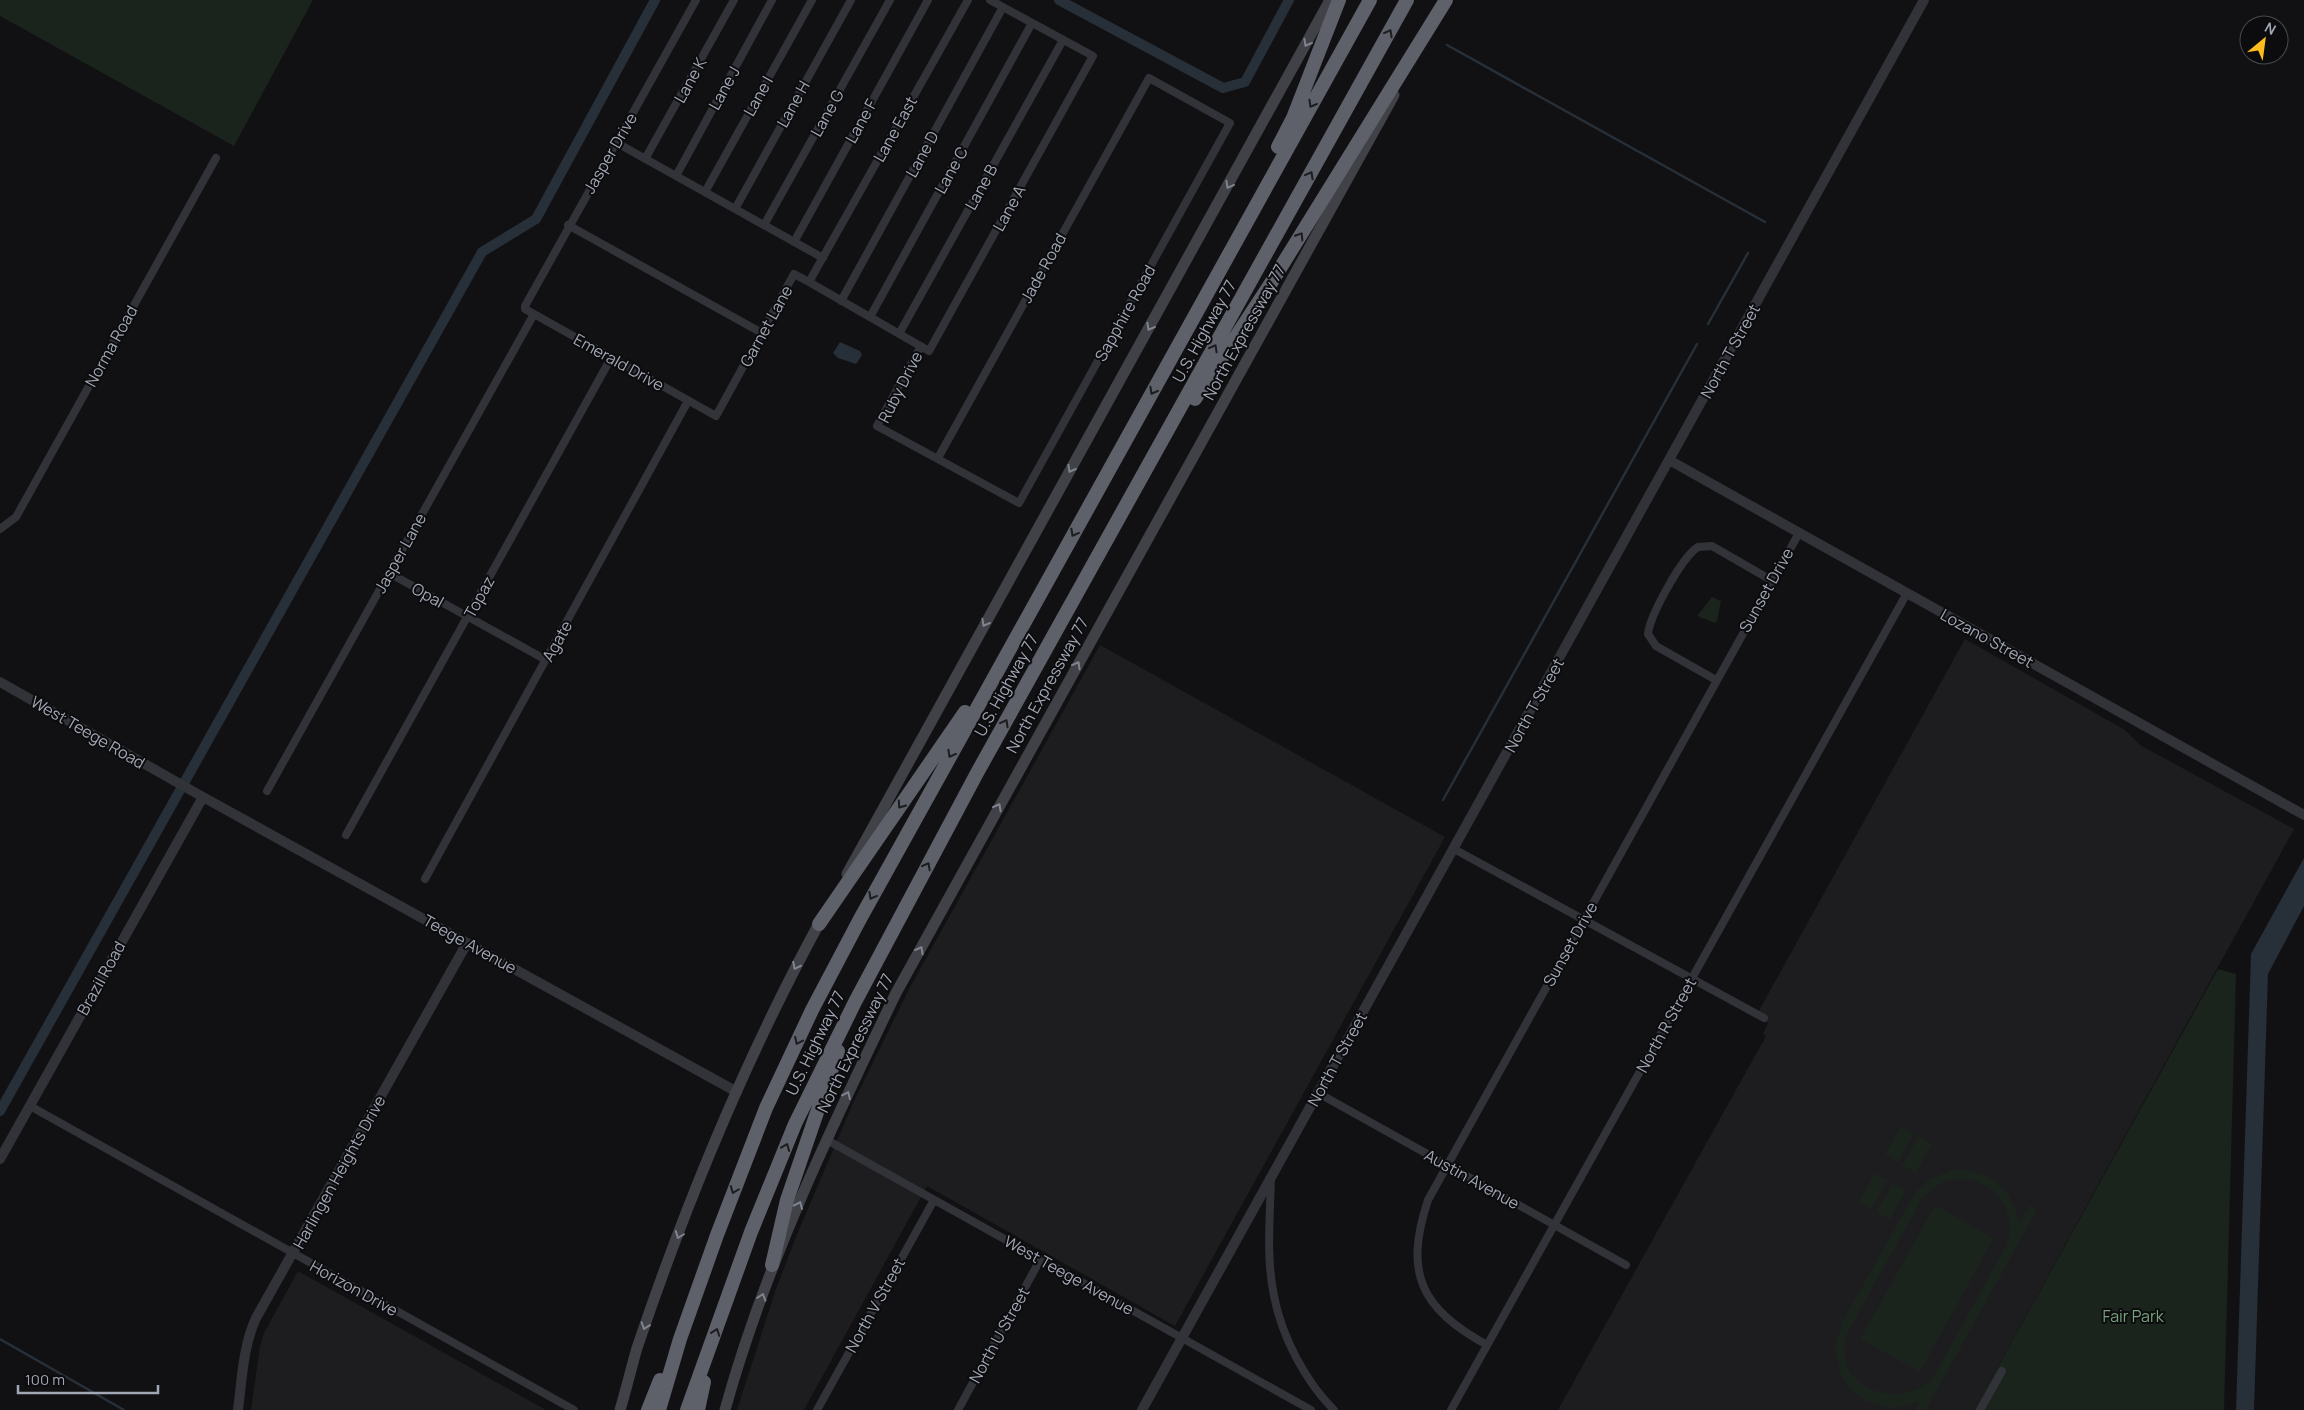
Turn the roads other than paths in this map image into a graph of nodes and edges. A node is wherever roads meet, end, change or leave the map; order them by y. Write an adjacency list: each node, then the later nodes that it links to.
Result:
1 (696, 0): 20 (street, Jasper Drive)
2 (734, 0): 22 (street, Lane K)
3 (772, 0): 23 (street, Lane J)
4 (812, 0): 24 (street, Lane I)
5 (851, 0): 25 (street, Lane H)
6 (890, 0): 27 (street, Lane G)
7 (928, 0): 28 (street, Lane F)
8 (968, 0): 29 (street, Lane East)
9 (990, 0): 16 (street)
10 (1330, 0): 63 (main road, one-way to 63)
11 (1339, 0): 31 (highway)
12 (1370, 0): 31 (highway, U.S. Highway 77, one-way to 31)
13 (1407, 0): 44 (highway, U.S. Highway 77, one-way to 13)
14 (1447, 0): 44 (highway, one-way to 14); 71 (main road, North Expressway 77, one-way to 14)
15 (1924, 0): 43 (street, North T Street)
16 (1003, 7): 17 (street); 32 (street, Lane D)
17 (1032, 23): 18 (street); 35 (street, Lane C)
18 (1063, 40): 37 (street, Lane B); 38 (street, Lane A)
19 (1230, 123): 42 (street, Jade Road); 45 (street, Sapphire Road)
20 (616, 143): 22 (street); 26 (street, Jasper Drive)
21 (216, 158): 46 (street, Norma Road)
22 (645, 159): 23 (street)
23 (676, 176): 24 (street)
24 (704, 192): 25 (street)
25 (735, 209): 27 (street)
26 (568, 225): 33 (street, Jasper Drive); 36 (street)
27 (764, 225): 28 (street)
28 (794, 242): 29 (street)
29 (822, 258): 30 (street, Garnet Lane)
30 (809, 282): 32 (street, Ruby Drive); 36 (street, Garnet Lane)
31 (1211, 287): 49 (highway, U.S. Highway 77, one-way to 49)
32 (841, 301): 35 (street, Ruby Drive)
33 (525, 306): 34 (street, Emerald Drive)
34 (534, 314): 39 (street, Emerald Drive); 48 (street, Jasper Lane)
35 (870, 317): 37 (street, Ruby Drive)
36 (762, 332): 41 (street, Garnet Lane)
37 (899, 334): 38 (street, Ruby Drive)
38 (921, 346): 42 (street, Ruby Drive)
39 (611, 358): 40 (street, Emerald Drive); 52 (street, Topaz)
40 (688, 401): 41 (street, Emerald Drive); 53 (street, Agate)
41 (716, 416)
42 (938, 458): 45 (street, Ruby Drive)
43 (1669, 460): 47 (street, Lozano Street); 60 (street, North T Street)
44 (1131, 498): 66 (highway, U.S. Highway 77, one-way to 44)
45 (1020, 502)
46 (0, 529)
47 (1799, 533): 50 (street, Sunset Drive); 51 (street, Lozano Street)
48 (389, 573): 52 (street, Opal); 56 (street, Jasper Lane)
49 (1051, 574): 63 (highway, one-way to 63); 82 (highway, U.S. Highway 77, one-way to 82)
50 (1771, 580): 54 (street, Sunset Drive); 54 (street)
51 (1907, 593): 58 (street, Lozano Street); 65 (street, North R Street)
52 (468, 617): 53 (street, Opal); 59 (street, Topaz)
53 (546, 660): 61 (street, Agate)
54 (1716, 680): 62 (street, Sunset Drive)
55 (0, 682): 57 (street, West Teege Road)
56 (267, 791)
57 (199, 795): 64 (street, Teege Avenue); 70 (street, Brazil Road)
58 (2304, 815)
59 (346, 835)
60 (1454, 848): 62 (street); 69 (street, North T Street)
61 (425, 879)
62 (1583, 919): 65 (street); 73 (street, Sunset Drive)
63 (819, 924): 68 (main road, one-way to 68)
64 (467, 943): 68 (street, Teege Avenue); 77 (street, Harlingen Heights Drive)
65 (1692, 980): 67 (street); 76 (street, North R Street)
66 (855, 1002): 79 (highway); 84 (highway, U.S. Highway 77, one-way to 66)
67 (1764, 1018)
68 (737, 1092): 89 (main road, one-way to 89)
69 (1318, 1093): 73 (street, Austin Avenue); 74 (street, North T Street)
70 (30, 1106): 72 (street, Brazil Road); 77 (street, Horizon Drive)
71 (827, 1140): 75 (street, West Teege Avenue); 79 (main road, North Expressway 77, one-way to 71)
72 (0, 1158)
73 (1447, 1165): 76 (street, Austin Avenue); 83 (street, Sunset Drive)
74 (1271, 1178): 81 (street, North T Street); 99 (street)
75 (934, 1200): 78 (street, West Teege Avenue); 95 (street, North V Street)
76 (1555, 1226): 80 (street, Austin Avenue); 83 (street, North R Street)
77 (293, 1254): 87 (street, Harlingen Heights Drive); 88 (street, Horizon Drive)
78 (1040, 1260): 81 (street, West Teege Avenue); 96 (street, North U Street)
79 (772, 1265): 94 (main road, North Expressway 77, one-way to 79)
80 (1626, 1265)
81 (1183, 1338): 86 (street, West Teege Avenue); 97 (street, North T Street)
82 (680, 1339): 90 (highway); 91 (highway, U.S. Highway 77)
83 (1487, 1345): 100 (street, North R Street)
84 (704, 1364): 92 (highway, U.S. Highway 77); 93 (highway)
85 (2002, 1372): 101 (street)
86 (1300, 1407): 98 (street, West Teege Avenue)
87 (238, 1410)
88 (574, 1410)
89 (620, 1410)
90 (648, 1410)
91 (659, 1410)
92 (687, 1410)
93 (698, 1410)
94 (725, 1410)
95 (817, 1410)
96 (958, 1410)
97 (1142, 1410)
98 (1311, 1410)
99 (1334, 1410)
100 (1452, 1410)
101 (1980, 1410)

